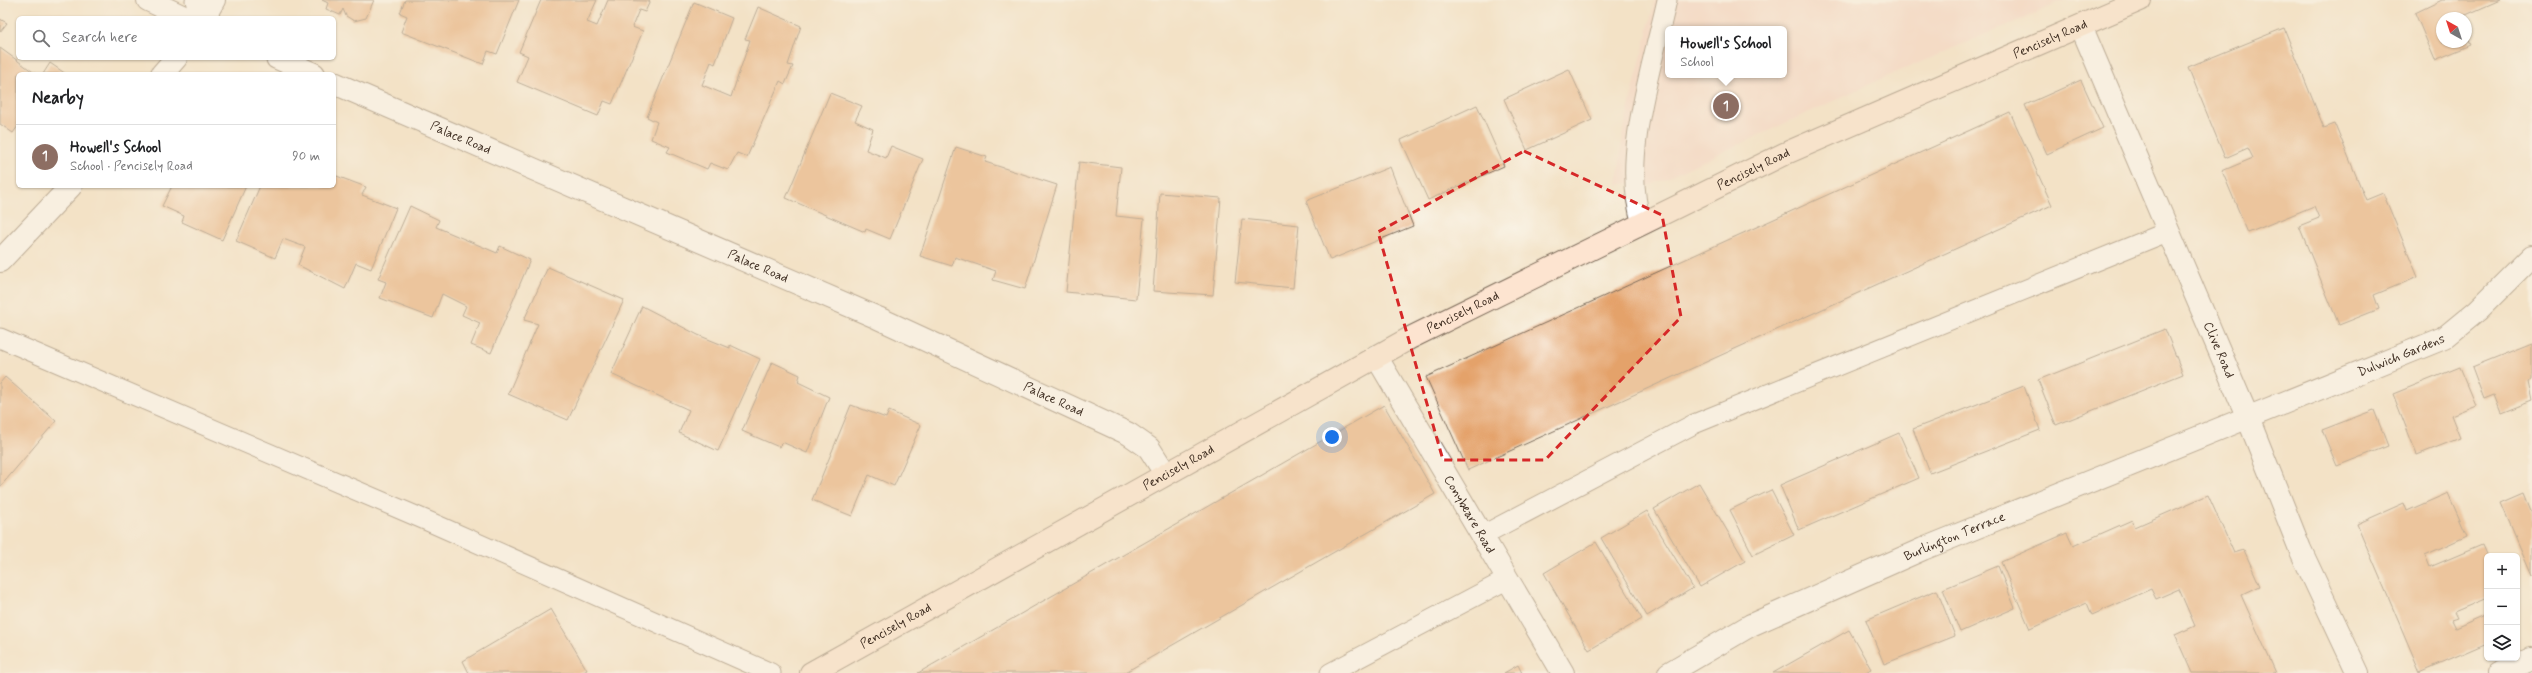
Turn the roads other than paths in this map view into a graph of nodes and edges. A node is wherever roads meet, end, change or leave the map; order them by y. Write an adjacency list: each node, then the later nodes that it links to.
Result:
1 (148, 0): 6 (street)
2 (195, 0): 7 (lane)
3 (214, 0): 8 (street)
4 (1667, 0): 16 (lane)
5 (2140, 0): 9 (main road, Pencisely Road)
6 (182, 16)
7 (199, 16)
8 (205, 16)
9 (2081, 26): 16 (main road, Pencisely Road); 17 (street, Clive Road)
10 (174, 60): 12 (street)
11 (282, 60): 13 (street)
12 (164, 72)
13 (309, 72)
14 (336, 84): 23 (street, Palace Road)
15 (69, 188): 19 (street)
16 (1642, 223): 21 (main road, Pencisely Road)
17 (2167, 232): 22 (street, Clive Road); 24 (lane)
18 (2532, 256): 22 (street, Dulwich Gardens)
19 (0, 261)
20 (0, 338): 27 (lane)
21 (1376, 356): 23 (main road, Pencisely Road); 24 (street, Conybeare Road)
22 (2248, 418): 31 (street, Burlington Terrace); 32 (street, Clive Road)
23 (1165, 473): 28 (main road, Pencisely Road)
24 (1483, 535): 25 (street, Conybeare Road)
25 (1508, 579): 29 (lane); 30 (street, Conybeare Road)
26 (2532, 659): 33 (street)
27 (771, 673)
28 (811, 673)
29 (1330, 673)
30 (1563, 673)
31 (1669, 673)
32 (2358, 673)
33 (2499, 673)

